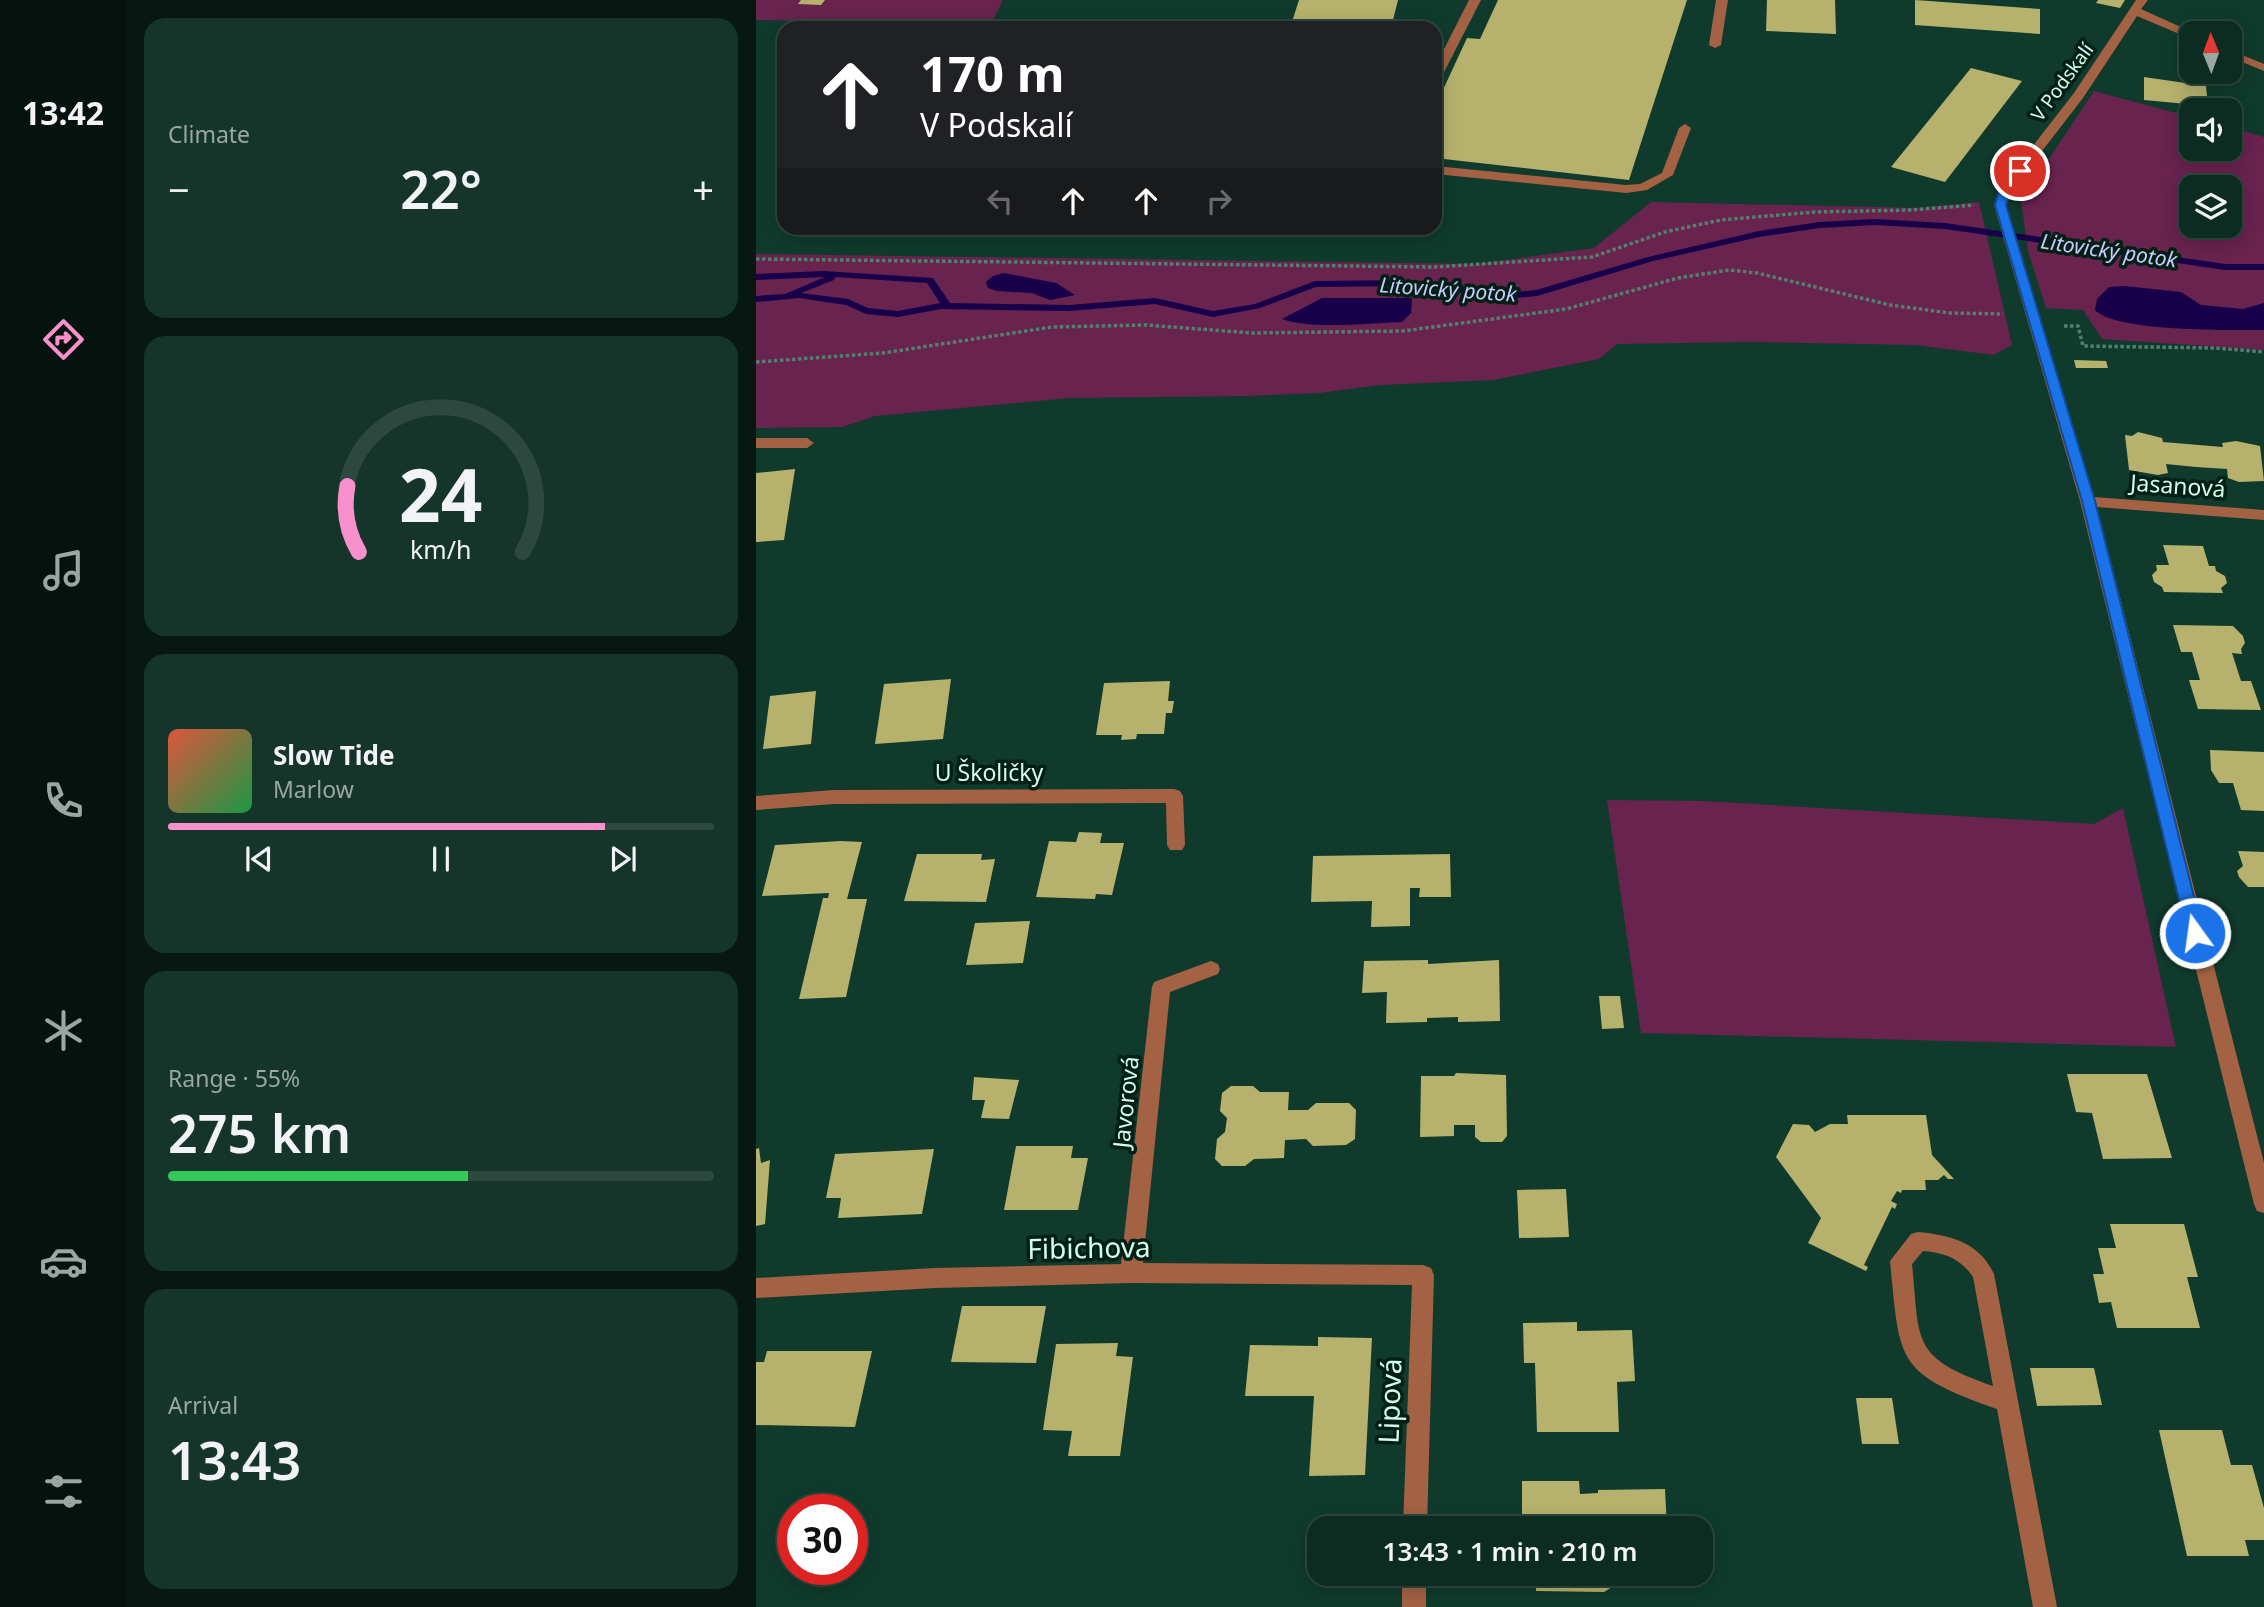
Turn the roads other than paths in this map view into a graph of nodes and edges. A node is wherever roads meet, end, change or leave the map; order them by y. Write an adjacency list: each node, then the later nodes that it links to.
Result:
1 (1475, 0): 7 (street)
2 (1723, 0): 5 (street)
3 (2139, 6): 4 (street); 13 (street, V Podskalí)
4 (2179, 29)
5 (1715, 45)
6 (2242, 58): 8 (street)
7 (1442, 64)
8 (2264, 68)
9 (1685, 128): 10 (street)
10 (1442, 171)
11 (756, 443): 12 (street)
12 (807, 443)
13 (2088, 501): 14 (street, Jasanová); 18 (street)
14 (2264, 515)
15 (756, 803): 16 (street, U Školičky)
16 (1176, 845)
17 (1210, 969): 20 (street, Javorová)
18 (2260, 1175): 19 (street)
19 (2264, 1204)
20 (1131, 1273): 21 (street, Fibichova); 22 (street, Fibichova)
21 (1423, 1275): 24 (street, Lipová)
22 (756, 1288)
23 (2006, 1401): 23 (street); 27 (street)
24 (1415, 1516)
25 (1414, 1586): 26 (street)
26 (1414, 1607)
27 (2045, 1607)

